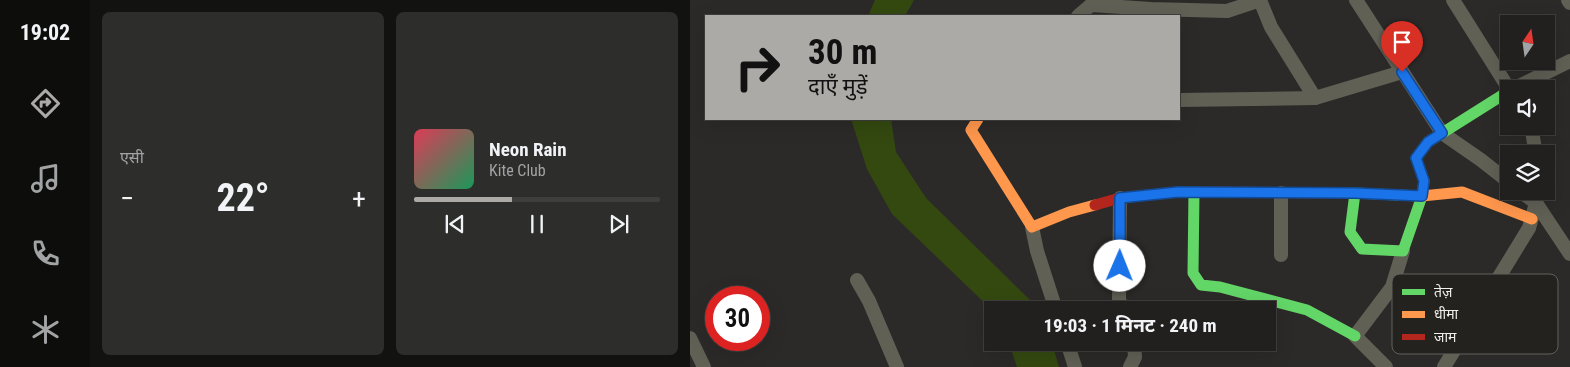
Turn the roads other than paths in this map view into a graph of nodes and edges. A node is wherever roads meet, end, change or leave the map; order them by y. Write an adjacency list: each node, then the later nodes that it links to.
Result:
1 (1260, 0): 4 (street); 11 (street)
2 (1356, 0): 7 (street)
3 (1453, 0): 8 (street)
4 (1094, 3): 5 (street)
5 (1079, 15)
6 (1570, 61): 9 (street)
7 (1402, 72): 11 (street); 14 (street)
8 (1503, 80)
9 (1540, 80)
10 (1500, 96): 14 (street)
11 (1315, 98): 12 (street)
12 (1180, 100)
13 (977, 120): 24 (street)
14 (1442, 133): 15 (street); 19 (street)
15 (1500, 175)
16 (1194, 192): 17 (street); 20 (street); 34 (street)
17 (1281, 192): 18 (street); 27 (street)
18 (1355, 193): 19 (street); 25 (street)
19 (1422, 196): 23 (street); 25 (street)
20 (1120, 198): 24 (street); 33 (street)
21 (1535, 200): 23 (street)
22 (1538, 200): 26 (street)
23 (1532, 219): 29 (street)
24 (1032, 227): 32 (street)
25 (1403, 251): 28 (street)
26 (1570, 254)
27 (1281, 255)
28 (1396, 274)
29 (1501, 274)
30 (857, 280): 40 (street)
31 (1392, 287): 34 (street)
32 (1053, 301)
33 (1120, 301)
34 (1355, 336): 43 (street)
35 (690, 338): 39 (street)
36 (1070, 351): 41 (street)
37 (1135, 351): 42 (street)
38 (1452, 354): 44 (street)
39 (704, 367)
40 (897, 367)
41 (1075, 367)
42 (1130, 367)
43 (1386, 367)
44 (1444, 367)

